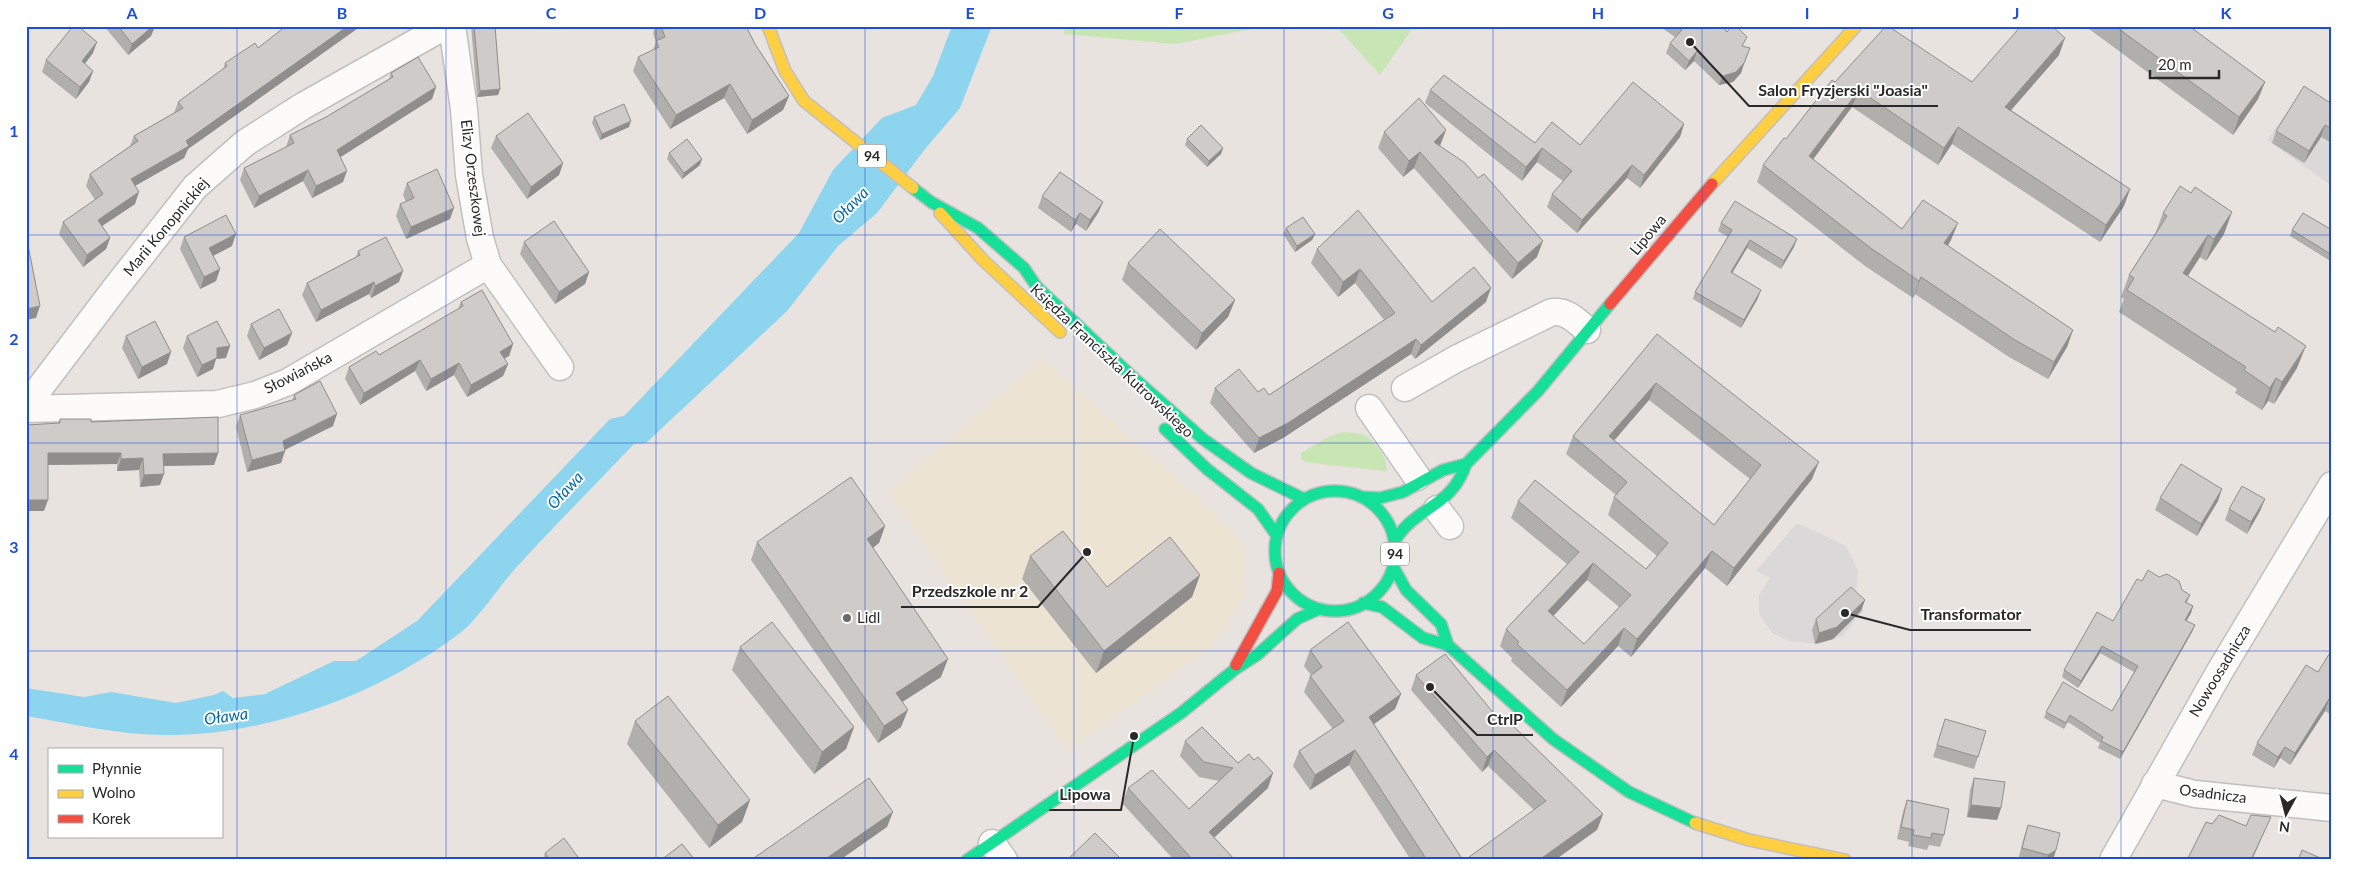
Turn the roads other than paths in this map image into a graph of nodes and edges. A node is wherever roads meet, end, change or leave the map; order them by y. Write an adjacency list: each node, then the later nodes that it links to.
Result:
1 (445, 26): 11 (street, Marii Konopnickiej)
2 (452, 26): 6 (street, Elizy Orzeszkowej)
3 (768, 26): 5 (main road, Księdza Franciszka Kutrowskiego / 94)
4 (1856, 26): 7 (main road, Lipowa)
5 (931, 202): 8 (main road, Księdza Franciszka Kutrowskiego / 94); 18 (main road, Księdza Franciszka Kutrowskiego / 94)
6 (488, 266): 9 (street, Elizy Orzeszkowej); 11 (street, Słowiańska)
7 (1587, 330): 10 (street); 14 (main road, Lipowa)
8 (1072, 344)
9 (560, 367)
10 (1405, 388)
11 (26, 408)
12 (1369, 408): 15 (street)
13 (1157, 423): 19 (main road, Księdza Franciszka Kutrowskiego)
14 (1466, 464): 17 (main road, Lipowa); 20 (main road, Lipowa)
15 (1417, 477)
16 (2332, 484): 27 (street, Nowoosadnicza)
17 (1361, 497): 18 (main road, 94); 20 (main road, 94)
18 (1304, 500): 19 (main road, 94)
19 (1277, 536): 22 (main road, 94)
20 (1394, 542): 21 (main road, 94)
21 (1393, 566): 23 (main road, 94); 25 (main road, 94)
22 (1279, 573): 24 (main road, 94); 26 (main road)
23 (1363, 603): 24 (main road, 94); 25 (main road, 94)
24 (1319, 609): 26 (main road)
25 (1448, 645): 31 (main road, 94)
26 (1234, 670): 29 (main road)
27 (2155, 784): 28 (street, Osadnicza); 32 (street, Nowoosadnicza)
28 (2332, 808)
29 (998, 851): 30 (main road)
30 (967, 860)
31 (1845, 860)
32 (2113, 860)

